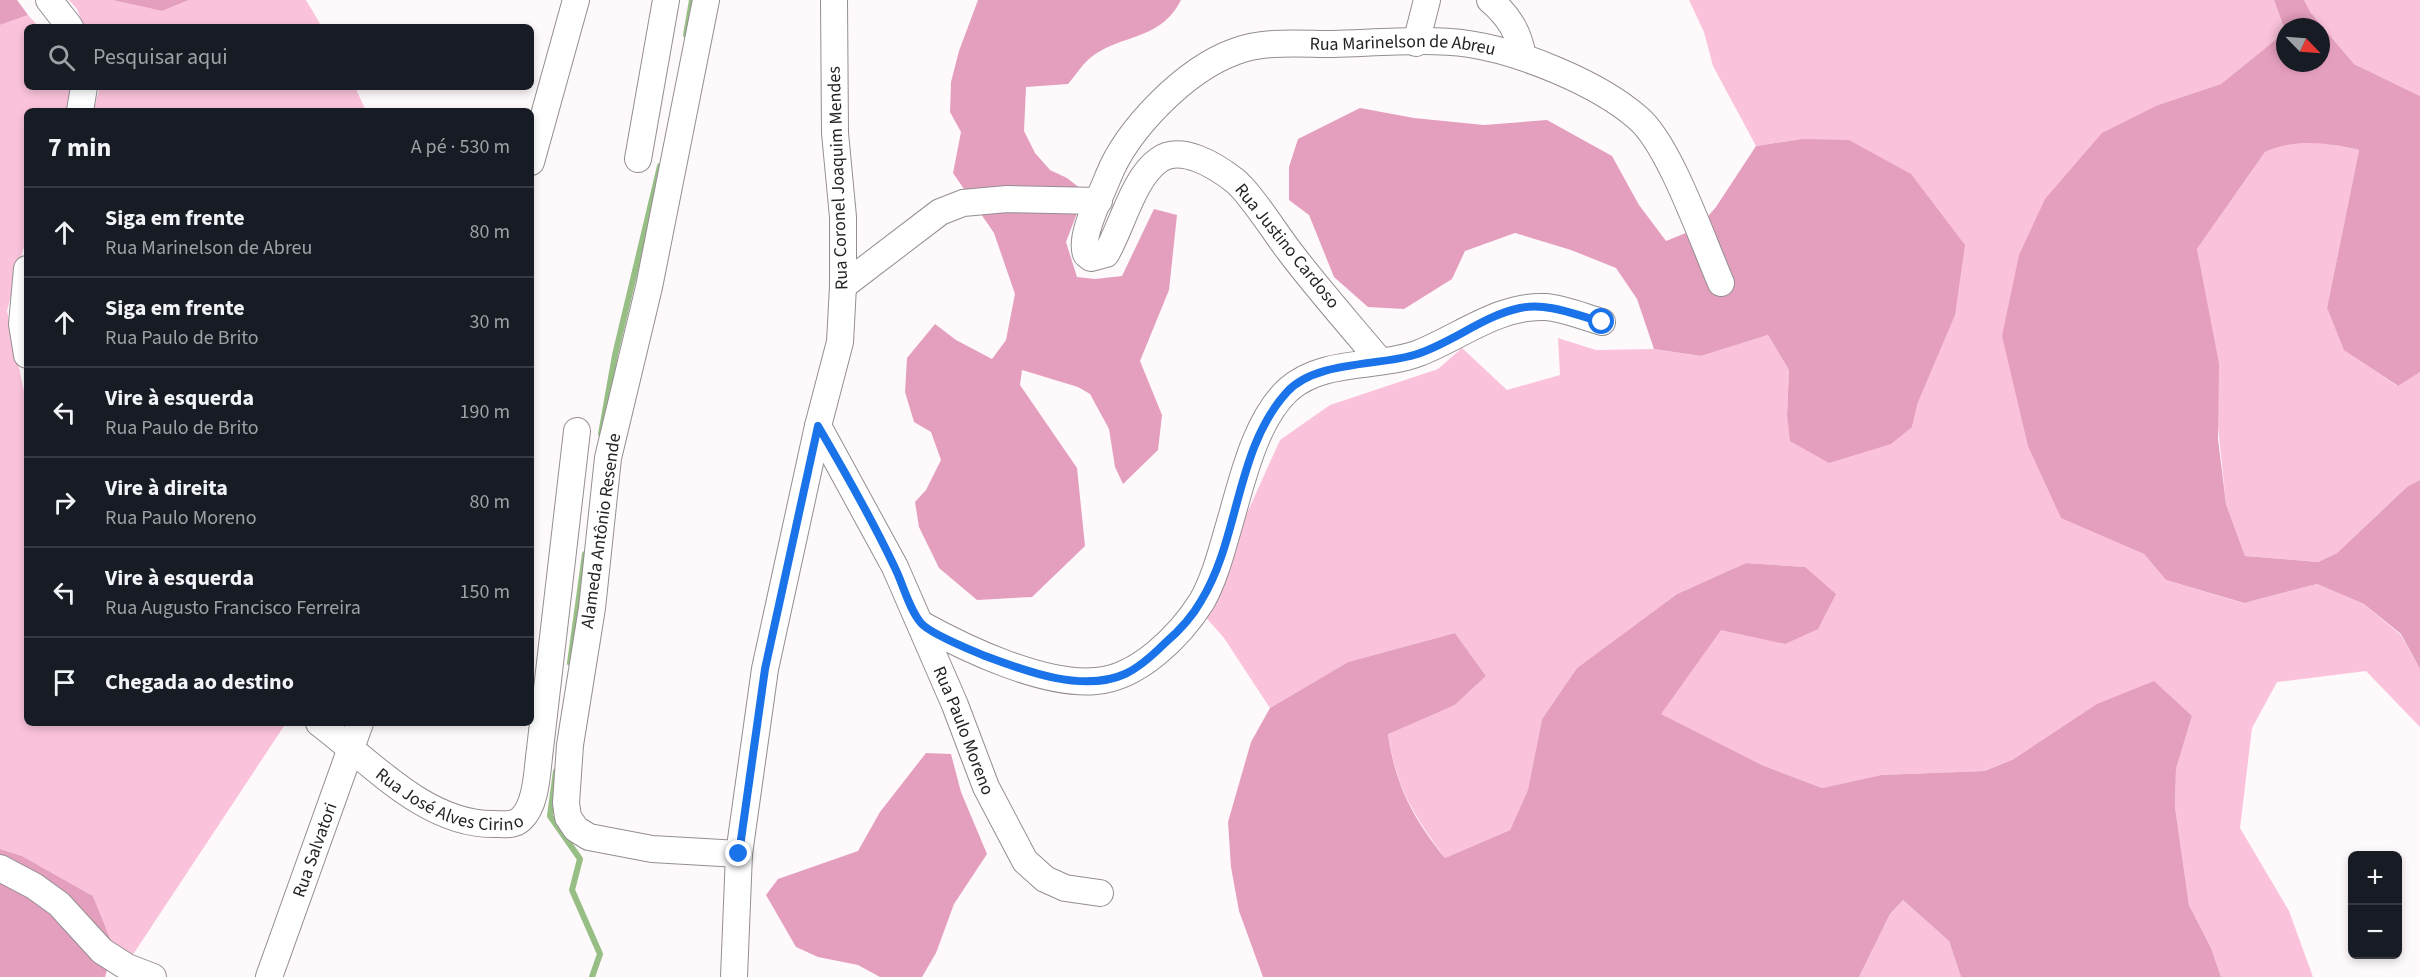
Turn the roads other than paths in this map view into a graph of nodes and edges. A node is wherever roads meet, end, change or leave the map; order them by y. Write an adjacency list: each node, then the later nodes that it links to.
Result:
1 (49, 0): 8 (street)
2 (576, 0): 13 (street)
3 (666, 0): 14 (street)
4 (706, 0): 30 (street, Alameda Antônio Resende)
5 (834, 0): 18 (street, Rua Coronel Joaquim Mendes)
6 (1427, 0): 9 (street)
7 (1490, 0): 10 (street)
8 (68, 24)
9 (1416, 43): 10 (street, Rua Marinelson de Abreu); 15 (street, Rua Marinelson de Abreu)
10 (1523, 57): 17 (street, Rua Marinelson de Abreu)
11 (84, 90): 12 (street)
12 (80, 108)
13 (534, 151)
14 (638, 159)
15 (1099, 201): 16 (street, Rua Marinelson de Abreu); 18 (street)
16 (1091, 258): 22 (street, Rua Justino Cardoso)
17 (1721, 283)
18 (843, 286): 23 (street, Rua Coronel Joaquim Mendes)
19 (24, 302): 21 (street)
20 (1602, 322): 22 (street)
21 (24, 336)
22 (1380, 361): 25 (street)
23 (818, 426): 25 (street, Rua Paulo Moreno); 30 (street, Rua Coronel Joaquim Mendes)
24 (578, 431): 29 (street, Alameda Antônio Resende)
25 (921, 624): 32 (street, Rua Paulo Moreno)
26 (323, 726): 28 (street)
27 (359, 726): 28 (street, Rua Salvatori)
28 (353, 748): 29 (street, Rua José Alves Cirino); 34 (street, Rua Salvatori)
29 (534, 787)
30 (739, 854): 35 (street, Rua Coronel Joaquim Mendes)
31 (0, 868): 33 (street)
32 (1100, 893)
33 (153, 977)
34 (269, 977)
35 (734, 977)

